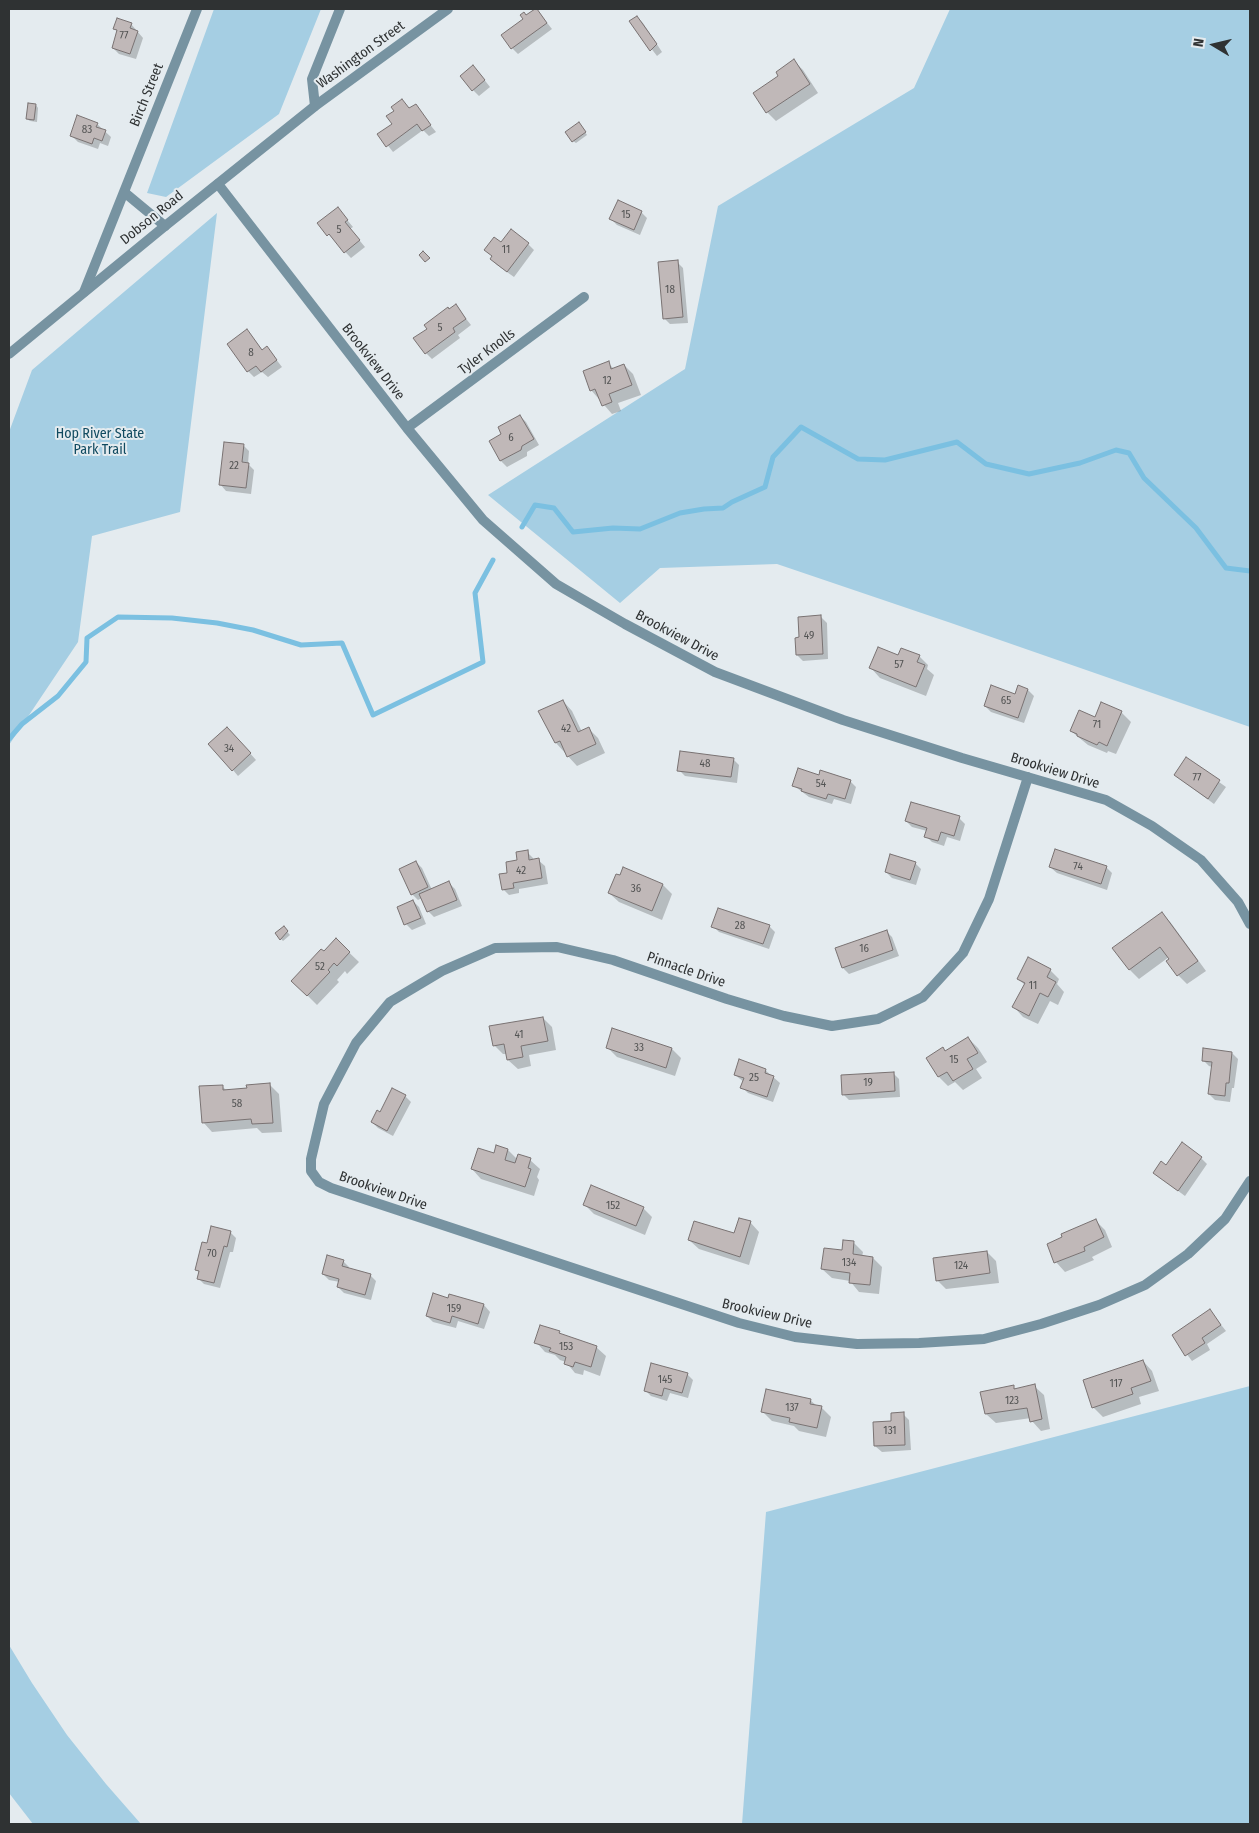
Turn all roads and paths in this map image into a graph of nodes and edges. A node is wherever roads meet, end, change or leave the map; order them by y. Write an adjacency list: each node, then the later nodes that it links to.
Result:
1 (197, 9): 6 (street, Birch Street)
2 (340, 9): 4 (street)
3 (448, 9): 4 (street, Washington Street)
4 (315, 106): 5 (street, Dobson Road)
5 (218, 184): 7 (street, Dobson Road); 11 (street, Brookview Drive)
6 (124, 192): 7 (street); 8 (street, Birch Street)
7 (165, 226): 8 (street, Dobson Road)
8 (84, 292): 10 (street, Dobson Road)
9 (584, 297): 11 (street, Tyler Knolls)
10 (9, 354)
11 (407, 428): 12 (street, Brookview Drive)
12 (1028, 777): 13 (street, Brookview Drive); 14 (street, Pinnacle Drive)
13 (1250, 924)
14 (311, 1171): 15 (street, Brookview Drive)
15 (1250, 1181)

